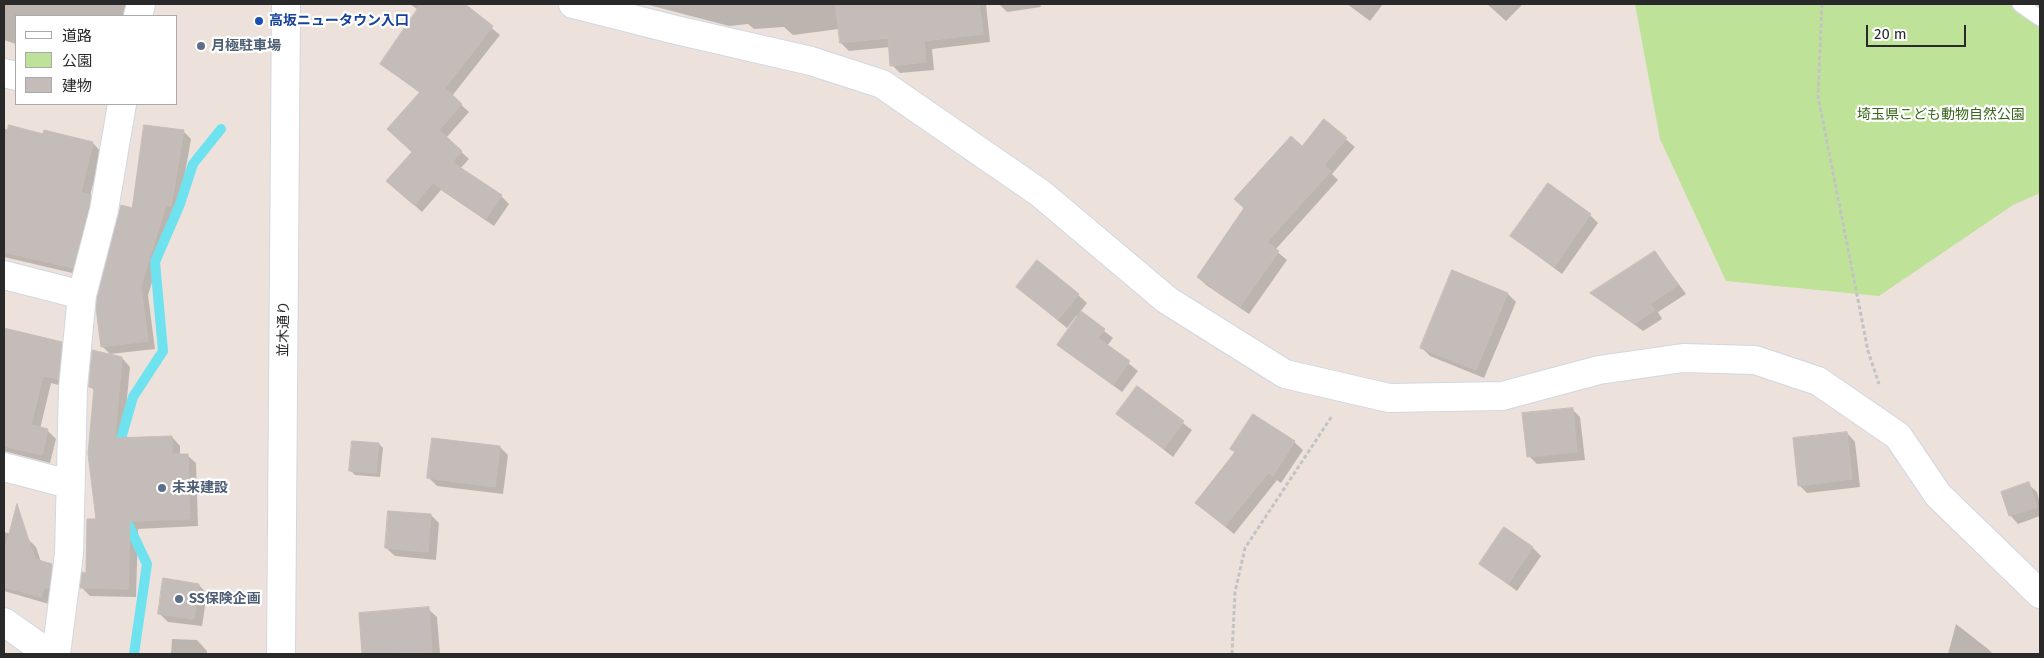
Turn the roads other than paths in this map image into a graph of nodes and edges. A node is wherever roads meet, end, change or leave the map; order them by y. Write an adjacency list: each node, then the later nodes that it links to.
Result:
1 (286, 4): 14 (street, 並木通り)
2 (573, 4): 10 (street)
3 (2020, 4): 4 (lane)
4 (2040, 18)
5 (121, 105): 7 (street)
6 (4, 275): 7 (street)
7 (82, 295): 9 (street)
8 (4, 467): 9 (street)
9 (69, 484): 13 (street)
10 (2040, 594)
11 (4, 622): 12 (street)
12 (48, 654)
13 (56, 654)
14 (281, 654)

